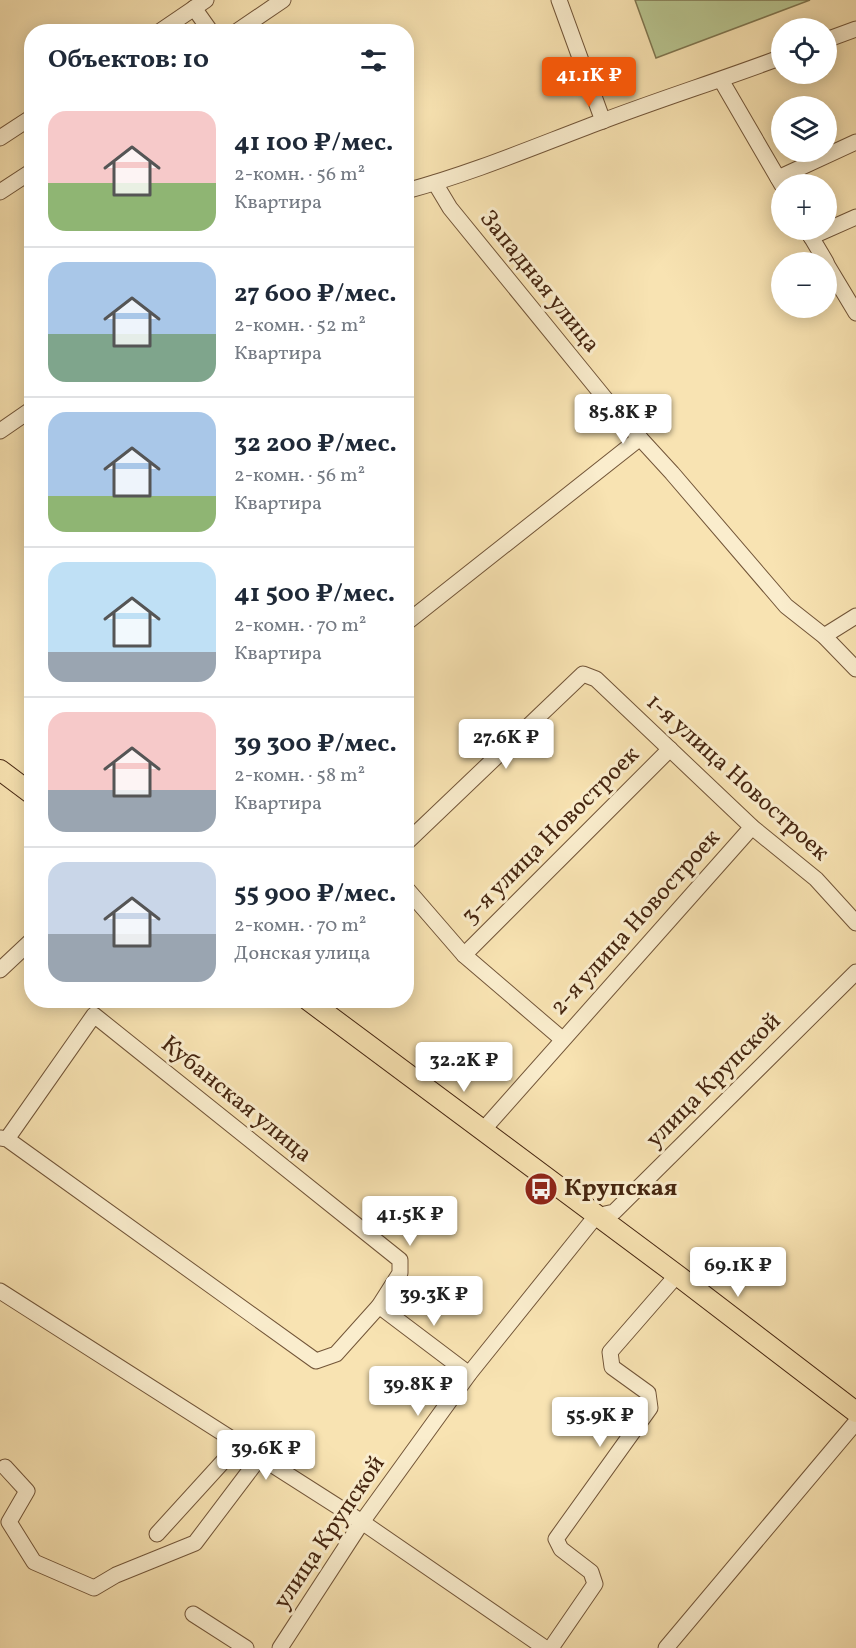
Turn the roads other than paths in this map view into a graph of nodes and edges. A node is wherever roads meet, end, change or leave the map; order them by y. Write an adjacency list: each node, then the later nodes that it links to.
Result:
1 (283, 0): 6 (street)
2 (559, 0): 11 (street)
3 (200, 4): 4 (street); 5 (street)
4 (171, 24)
5 (208, 24)
6 (248, 24)
7 (856, 29): 8 (street)
8 (837, 36)
9 (771, 61): 10 (street)
10 (721, 80): 11 (street); 15 (street)
11 (603, 121): 18 (street)
12 (24, 122): 13 (street)
13 (0, 138)
14 (856, 142): 16 (street)
15 (775, 174)
16 (795, 174)
17 (24, 176): 20 (street)
18 (435, 183): 19 (street); 27 (street, Западная улица)
19 (414, 189)
20 (0, 192)
21 (856, 217): 22 (street)
22 (837, 223)
23 (837, 281): 24 (street)
24 (856, 313)
25 (24, 414): 26 (street)
26 (0, 431)
27 (640, 438): 29 (street); 30 (street, Западная улица)
28 (856, 616): 30 (street)
29 (414, 618)
30 (824, 636): 31 (street, Западная улица)
31 (856, 669)
32 (670, 749): 35 (street, 1-я улица Новостроек); 36 (street, 1-я улица Новостроек); 40 (street, 3-я улица Новостроек)
33 (0, 770): 34 (main road)
34 (24, 788)
35 (752, 827): 38 (street, 1-я улица Новостроек); 44 (street, 2-я улица Новостроек)
36 (414, 835)
37 (414, 897): 40 (street)
38 (856, 923)
39 (24, 948): 41 (street)
40 (464, 955): 44 (street)
41 (0, 970)
42 (856, 972): 47 (street, улица Крупской)
43 (319, 1008): 45 (main road)
44 (562, 1039): 45 (street, 2-я улица Новостроек)
45 (483, 1131): 47 (main road)
46 (3, 1138): 50 (street, Кубанская улица); 50 (street, Кубанская улица)
47 (596, 1216): 48 (main road); 51 (street, улица Крупской)
48 (677, 1275): 52 (main road); 64 (street)
49 (0, 1291): 54 (street)
50 (379, 1306): 51 (street)
51 (469, 1374): 57 (street, улица Крупской)
52 (856, 1412)
53 (856, 1422): 65 (street)
54 (239, 1444): 55 (street); 58 (street)
55 (260, 1457): 56 (street); 57 (street)
56 (5, 1467)
57 (362, 1522): 60 (street); 62 (street, улица Крупской)
58 (157, 1534)
59 (193, 1614): 61 (street)
60 (526, 1643): 63 (street)
61 (246, 1648)
62 (280, 1648)
63 (545, 1648)
64 (551, 1648)
65 (666, 1648)

